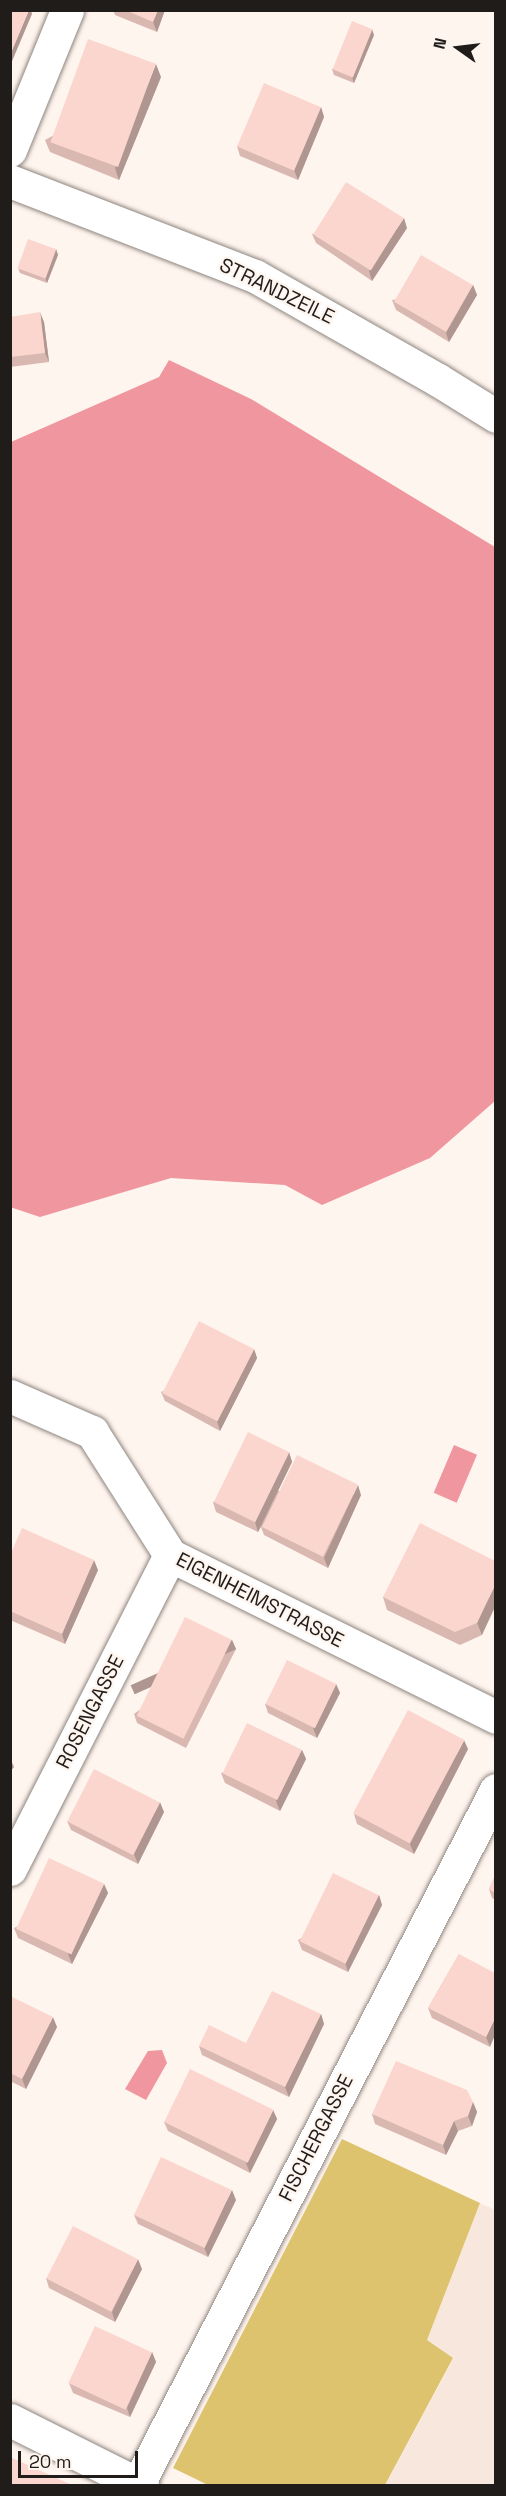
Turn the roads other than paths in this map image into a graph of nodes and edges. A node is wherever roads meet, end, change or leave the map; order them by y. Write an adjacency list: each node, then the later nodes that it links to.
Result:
1 (67, 10): 2 (street)
2 (10, 150)
3 (10, 181): 4 (street, STRANDZEILE)
4 (495, 416)
5 (10, 1396): 6 (street, EIGENHEIMSTRASSE)
6 (170, 1555): 7 (street, EIGENHEIMSTRASSE); 9 (street, ROSENGASSE)
7 (495, 1717)
8 (495, 1790): 11 (street, FISCHERGASSE)
9 (10, 1869)
10 (10, 2420): 11 (street)
11 (139, 2485)

